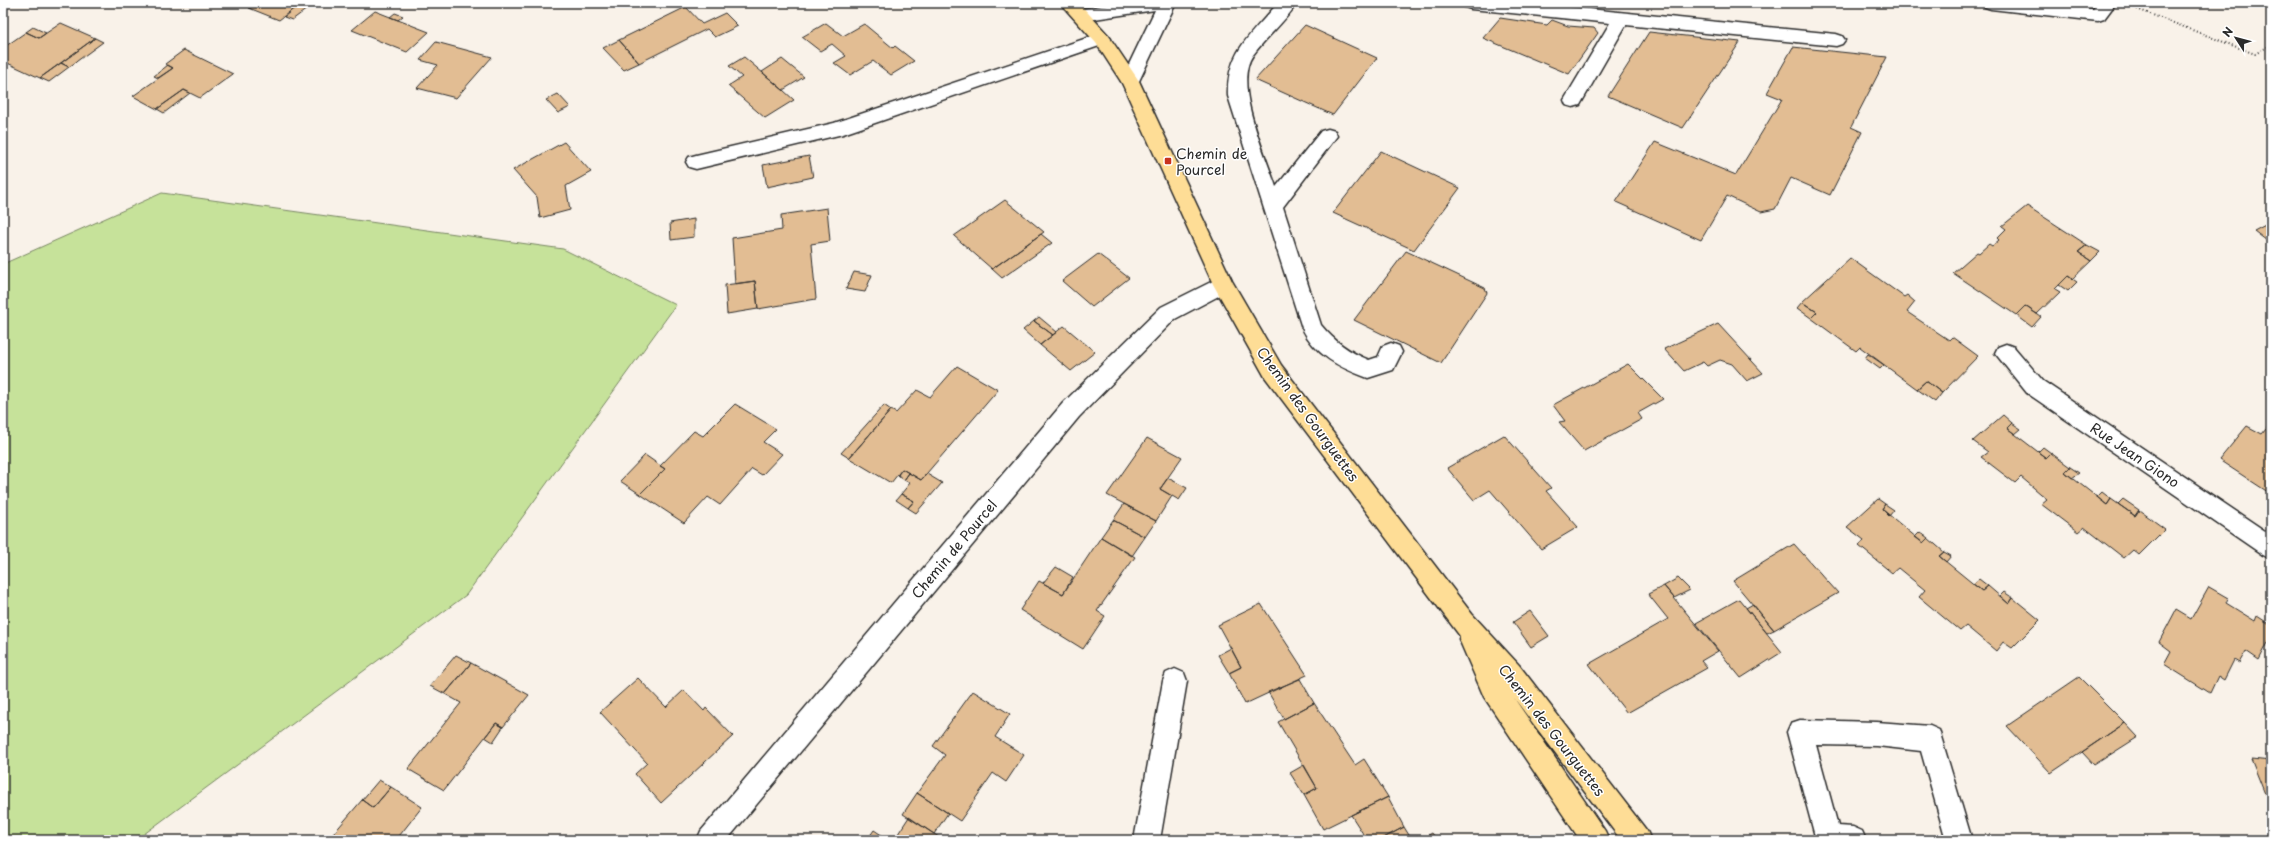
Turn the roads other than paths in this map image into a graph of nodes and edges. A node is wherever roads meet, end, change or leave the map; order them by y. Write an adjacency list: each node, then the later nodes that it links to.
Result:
1 (1160, 3): 6 (street)
2 (1168, 3): 11 (street)
3 (1288, 3): 15 (street)
4 (1471, 3): 8 (street)
5 (1991, 3): 7 (street)
6 (1075, 9): 9 (main road, Chemin des Gourguettes)
7 (2103, 9)
8 (1622, 17): 10 (street); 12 (street)
9 (1102, 39): 11 (main road, Chemin des Gourguettes); 14 (street)
10 (1836, 40)
11 (1130, 81): 16 (main road, Chemin des Gourguettes)
12 (1573, 100)
13 (1328, 136): 15 (street)
14 (696, 162)
15 (1272, 206): 17 (street)
16 (1223, 284): 20 (main road, Chemin des Gourguettes); 22 (street, Chemin de Pourcel)
17 (1391, 352)
18 (2006, 353): 19 (street, Rue Jean Giono)
19 (2271, 548)
20 (1463, 622): 24 (main road, Chemin des Gourguettes); 25 (main road, Chemin des Gourguettes)
21 (1175, 681): 23 (street)
22 (710, 840)
23 (1147, 840)
24 (1596, 840)
25 (1638, 840)
26 (1853, 840): 27 (street)
27 (1959, 840)

